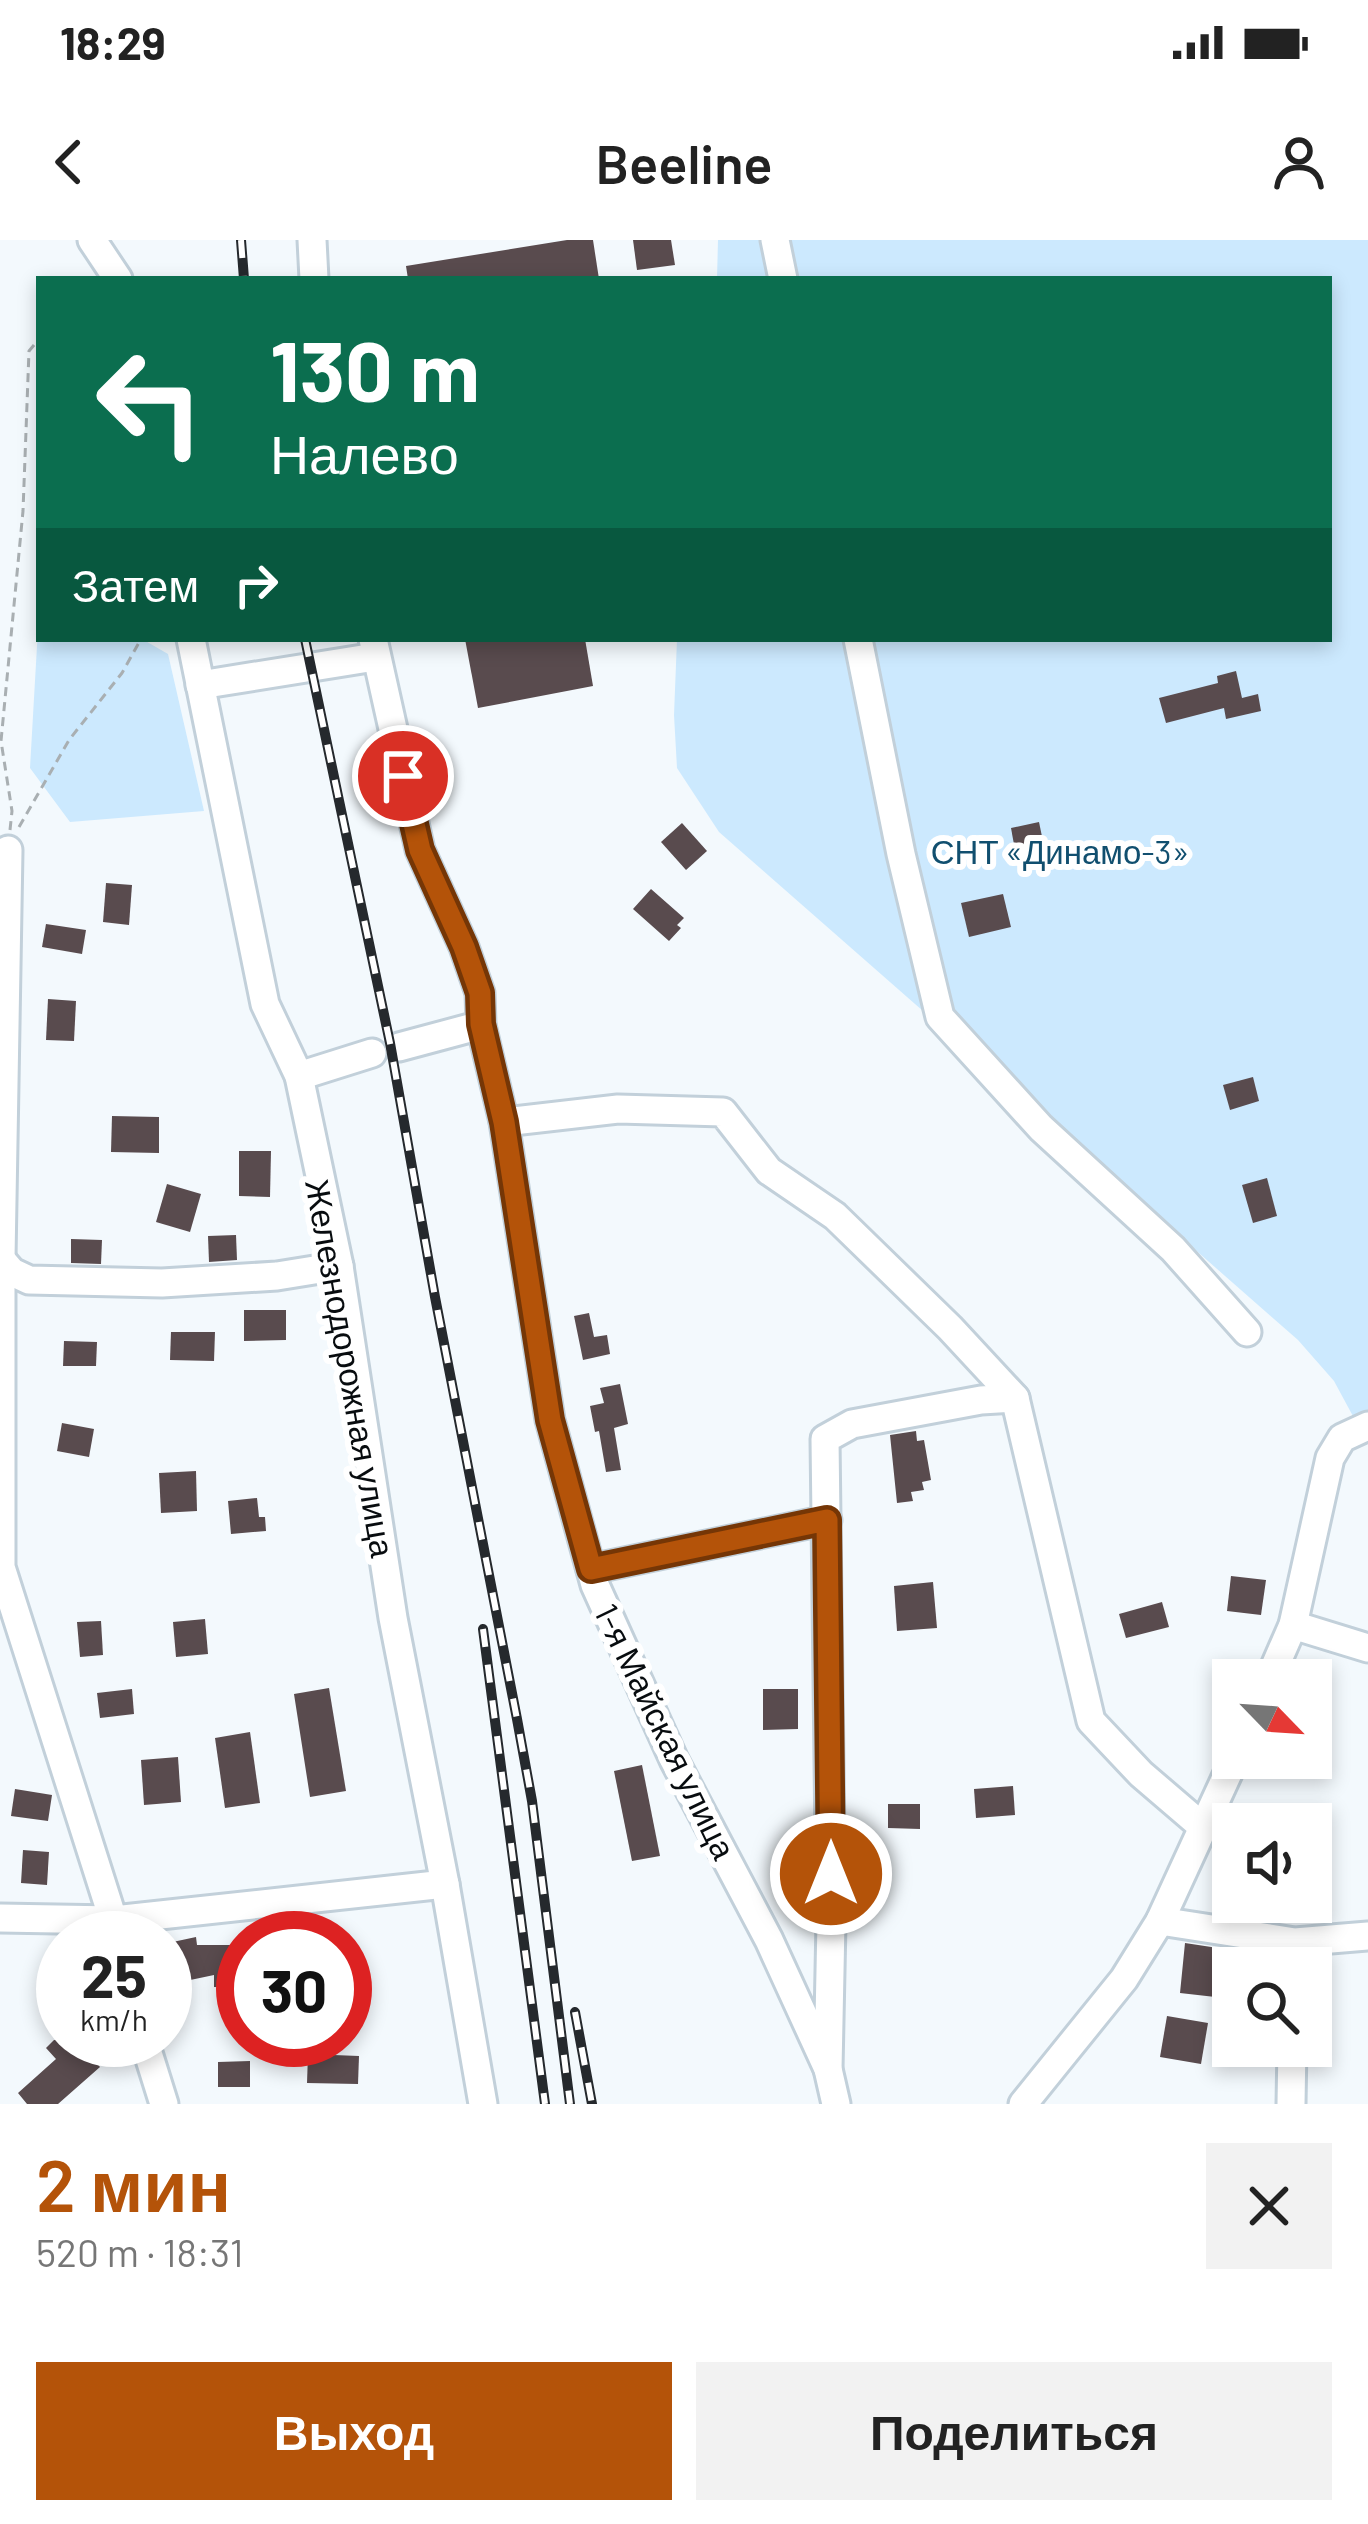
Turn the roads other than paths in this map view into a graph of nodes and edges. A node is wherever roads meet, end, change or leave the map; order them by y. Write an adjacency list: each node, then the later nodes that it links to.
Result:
1 (312, 240): 5 (street)
2 (775, 240): 6 (street)
3 (95, 241): 4 (street)
4 (116, 275)
5 (314, 276)
6 (782, 276)
7 (192, 642): 10 (street, Железнодорожная улица)
8 (859, 642): 17 (street)
9 (374, 648): 10 (street); 12 (street, 1-я Майская улица)
10 (200, 685): 13 (street, Железнодорожная улица)
11 (8, 850): 15 (street)
12 (481, 1024): 13 (street); 14 (street, 1-я Майская улица)
13 (299, 1076): 16 (street, Железнодорожная улица)
14 (504, 1122): 18 (street); 22 (street, 1-я Майская улица)
15 (1, 1258): 16 (street); 21 (street)
16 (339, 1266): 28 (street, Железнодорожная улица)
17 (1247, 1332)
18 (1015, 1398): 20 (street); 27 (street)
19 (1368, 1426): 23 (street)
20 (827, 1520): 22 (street); 39 (street)
21 (1, 1567): 29 (street)
22 (591, 1569): 39 (street, 1-я Майская улица)
23 (1293, 1625): 24 (street); 25 (street)
24 (1368, 1648)
25 (1278, 1659)
26 (1226, 1779): 27 (street)
27 (1204, 1828): 33 (street)
28 (445, 1884): 31 (street); 41 (street, Железнодорожная улица)
29 (111, 1911)
30 (0, 1918): 32 (street)
31 (192, 1919)
32 (36, 1921)
33 (1160, 1921): 35 (street); 43 (street)
34 (1368, 1936): 36 (street)
35 (1263, 1947)
36 (1326, 1947)
37 (152, 2067): 40 (street)
38 (1292, 2067): 44 (street)
39 (828, 2069): 42 (street)
40 (164, 2104)
41 (483, 2104)
42 (836, 2104)
43 (1023, 2104)
44 (1291, 2104)

